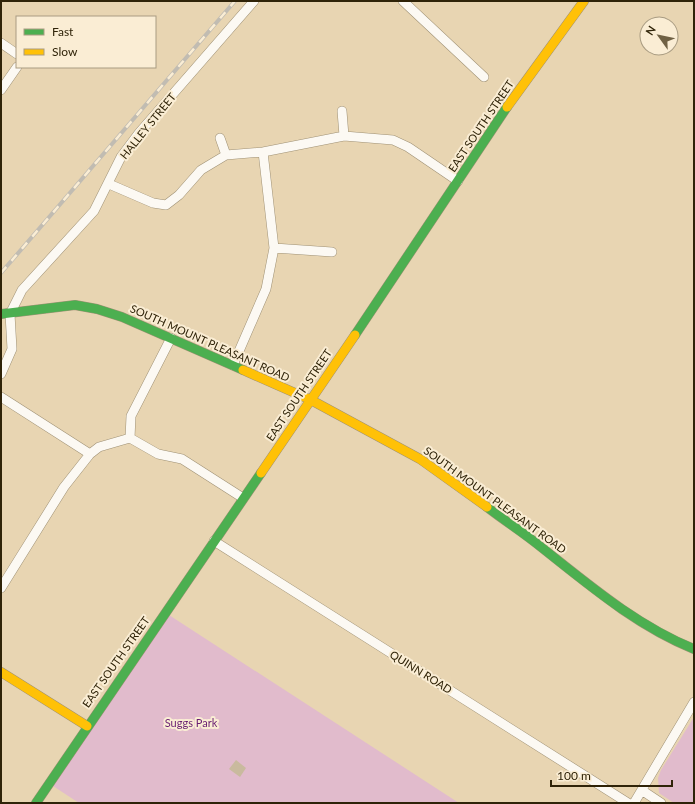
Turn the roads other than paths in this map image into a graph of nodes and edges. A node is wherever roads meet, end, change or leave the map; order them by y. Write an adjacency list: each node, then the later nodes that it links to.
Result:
1 (254, 1): 15 (street, HALLEY STREET)
2 (403, 1): 7 (street)
3 (584, 1): 14 (street, EAST SOUTH STREET)
4 (1, 43): 5 (street)
5 (16, 53)
6 (16, 68): 8 (street)
7 (484, 77)
8 (1, 90)
9 (342, 111): 10 (street)
10 (344, 136): 12 (street); 14 (street)
11 (220, 138): 13 (street)
12 (263, 152): 13 (street); 16 (street)
13 (226, 155): 15 (street)
14 (458, 181): 23 (street, EAST SOUTH STREET)
15 (109, 184): 18 (street, HALLEY STREET)
16 (274, 248): 17 (street); 20 (street)
17 (332, 252)
18 (6, 314): 19 (street, SOUTH MOUNT PLEASANT ROAD); 21 (street)
19 (171, 338): 20 (street, SOUTH MOUNT PLEASANT ROAD); 24 (street)
20 (233, 365): 23 (street, SOUTH MOUNT PLEASANT ROAD)
21 (1, 374)
22 (1, 397): 25 (street)
23 (311, 400): 26 (street, EAST SOUTH STREET); 29 (street, SOUTH MOUNT PLEASANT ROAD)
24 (130, 438): 25 (street); 26 (street)
25 (90, 454): 28 (street)
26 (243, 498): 27 (street, EAST SOUTH STREET)
27 (214, 541): 32 (street, EAST SOUTH STREET); 35 (street, QUINN ROAD)
28 (1, 588)
29 (694, 649)
30 (1, 672): 32 (street)
31 (694, 702): 33 (street)
32 (86, 726): 34 (street, EAST SOUTH STREET)
33 (643, 791): 36 (street); 37 (street)
34 (36, 803)
35 (628, 803)
36 (634, 803)
37 (661, 803)

